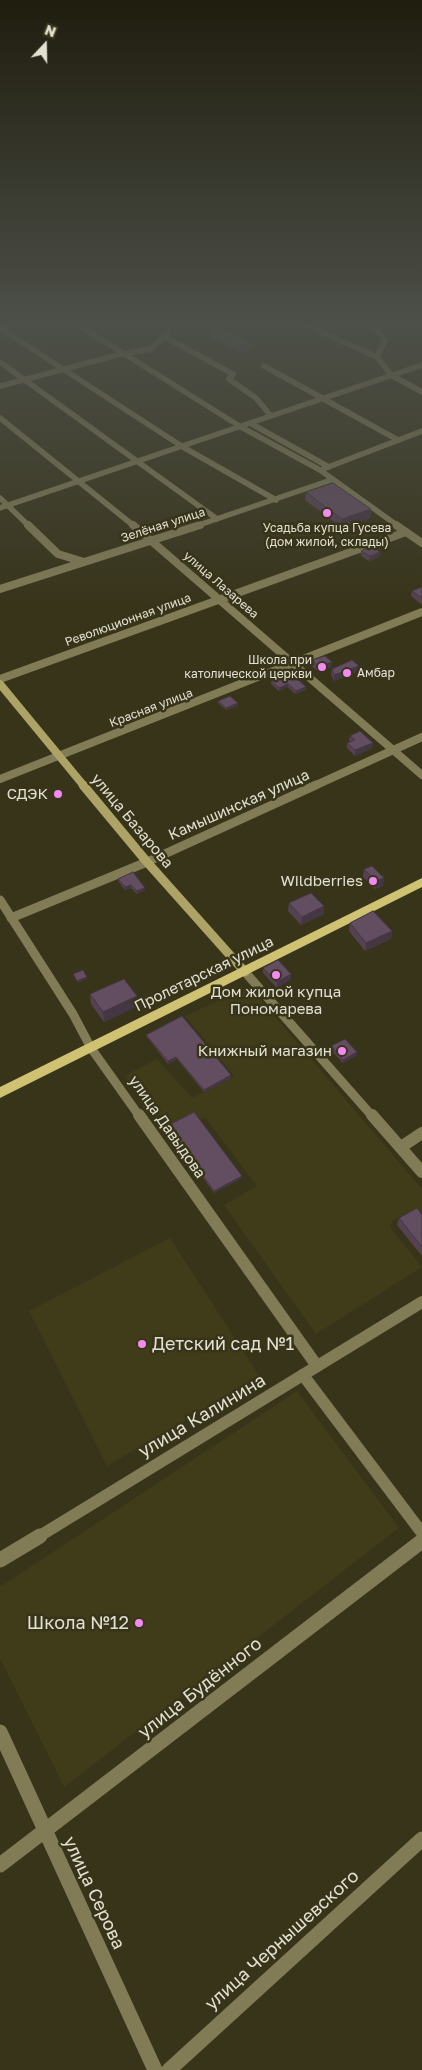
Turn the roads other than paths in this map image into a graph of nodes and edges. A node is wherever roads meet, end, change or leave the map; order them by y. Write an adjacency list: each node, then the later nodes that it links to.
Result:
1 (0, 418): 16 (street, улица Лазарева)
2 (76, 418): 12 (street)
3 (137, 418): 11 (street)
4 (226, 418): 8 (street)
5 (266, 418): 7 (street)
6 (358, 418): 10 (street)
7 (250, 423): 8 (street); 13 (street)
8 (241, 427): 11 (street); 14 (street)
9 (422, 431): 10 (street)
10 (398, 440): 13 (street)
11 (182, 446): 12 (street); 18 (street)
12 (138, 463): 16 (street); 21 (street)
13 (329, 467): 14 (street)
14 (320, 470): 15 (street)
15 (331, 480): 18 (street, Зелёная улица); 22 (street)
16 (80, 482): 19 (street); 23 (street, улица Лазарева)
17 (0, 498): 19 (street)
18 (276, 500): 21 (street, Зелёная улица)
19 (9, 506): 20 (street); 25 (street)
20 (0, 508)
21 (217, 519): 23 (street, Зелёная улица)
22 (406, 532): 24 (street); 29 (street, Революционная улица)
23 (153, 541): 26 (street, Зелёная улица); 29 (street, улица Лазарева)
24 (422, 543)
25 (58, 554): 26 (street); 27 (street)
26 (84, 562): 27 (street, Зелёная улица)
27 (59, 570): 28 (street, Зелёная улица)
28 (1, 587)
29 (220, 599): 31 (street, улица Лазарева); 32 (street, Революционная улица)
30 (422, 612): 31 (street, Красная улица)
31 (292, 664): 35 (street, улица Лазарева); 36 (street, Красная улица)
32 (0, 679)
33 (0, 684): 36 (main road, улица Базарова)
34 (422, 737): 35 (street, Камышинская улица)
35 (392, 750): 37 (street, улица Лазарева); 39 (street, Камышинская улица)
36 (59, 756): 38 (street, Красная улица); 39 (main road, улица Базарова)
37 (422, 775)
38 (0, 779)
39 (147, 862): 42 (street, Камышинская улица); 43 (main road, улица Базарова)
40 (422, 882): 43 (main road, Пролетарская улица)
41 (0, 900): 42 (street, улица Давыдова)
42 (11, 918): 44 (street, улица Давыдова)
43 (245, 972): 44 (main road, Пролетарская улица); 47 (street)
44 (91, 1048): 45 (main road, Пролетарская улица); 50 (street, улица Давыдова)
45 (0, 1093)
46 (422, 1133): 47 (street)
47 (400, 1147): 48 (street)
48 (422, 1172)
49 (422, 1302): 50 (street, улица Калинина)
50 (318, 1366): 51 (street, улица Калинина)
51 (303, 1375): 52 (street); 54 (street, улица Калинина)
52 (422, 1533)
53 (422, 1541): 56 (street, улица Будённого)
54 (0, 1560)
55 (0, 1732): 56 (street, улица Серова)
56 (44, 1832): 58 (street, улица Будённого); 59 (street, улица Серова)
57 (422, 1839): 60 (street, улица Чернышевского)
58 (0, 1865)
59 (155, 2070)
60 (169, 2070)

